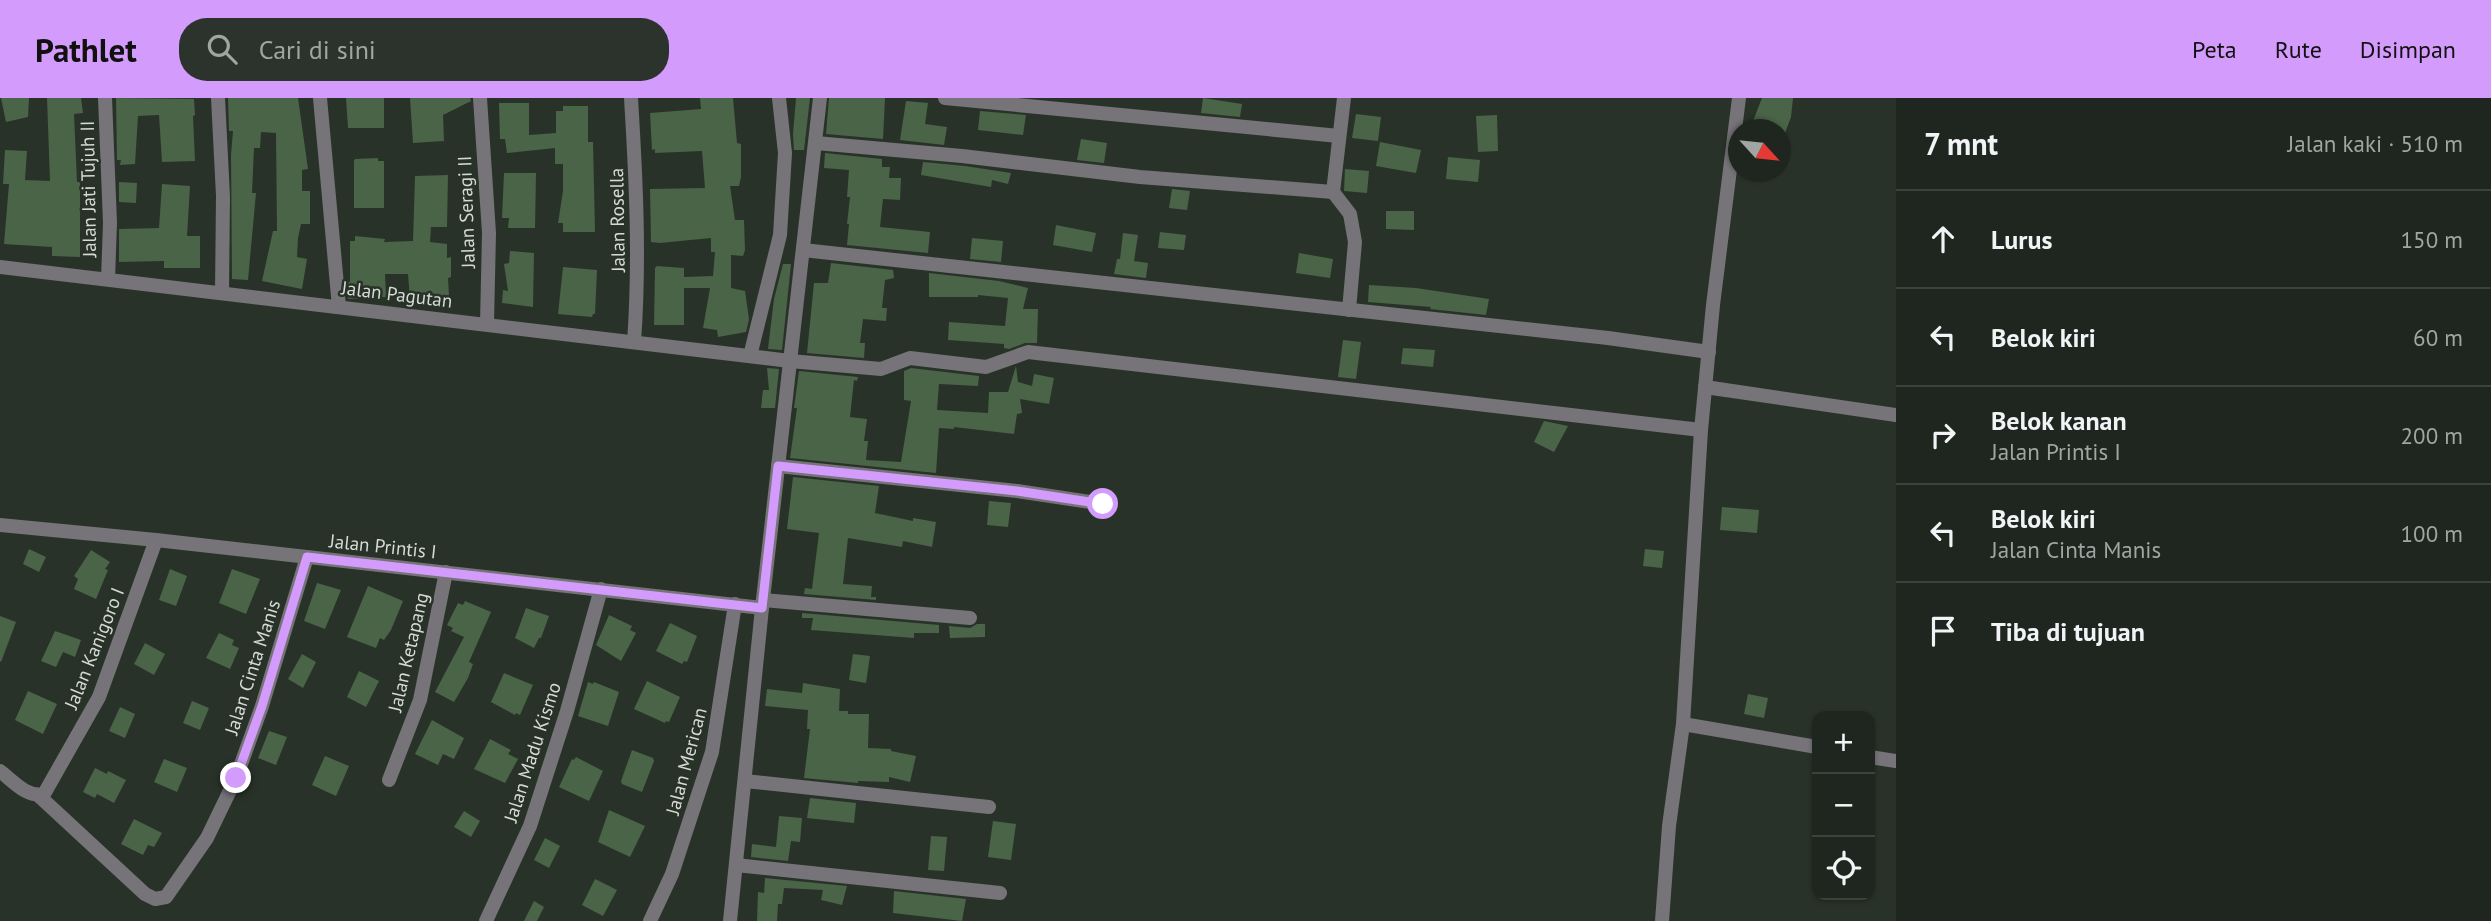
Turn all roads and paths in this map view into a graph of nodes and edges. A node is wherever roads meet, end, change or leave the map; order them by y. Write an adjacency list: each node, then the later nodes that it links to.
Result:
1 (105, 98): 16 (street, Jalan Jati Tujuh II)
2 (218, 98): 17 (street)
3 (320, 98): 18 (street)
4 (480, 98): 20 (street, Jalan Seragi II)
5 (631, 98): 21 (street, Jalan Rosella)
6 (779, 98): 23 (street)
7 (820, 98): 12 (street)
8 (945, 98): 11 (street)
9 (1344, 98): 11 (street)
10 (1740, 98): 22 (street)
11 (1339, 136): 13 (street)
12 (816, 143): 13 (street); 14 (street)
13 (1333, 192): 19 (street)
14 (803, 250): 19 (street); 24 (street)
15 (0, 267): 16 (street, Jalan Pagutan)
16 (108, 279): 17 (street, Jalan Pagutan)
17 (222, 293): 18 (street, Jalan Pagutan)
18 (339, 307): 20 (street, Jalan Pagutan)
19 (1349, 310): 22 (street)
20 (487, 324): 21 (street, Jalan Pagutan)
21 (634, 342): 23 (street, Jalan Pagutan)
22 (1709, 352): 25 (street)
23 (750, 356): 24 (street, Jalan Pagutan)
24 (790, 361): 27 (street, Jalan Pagutan); 28 (street)
25 (1705, 387): 26 (street); 27 (street)
26 (1896, 415)
27 (1701, 430): 38 (street)
28 (778, 466): 29 (street); 36 (street)
29 (1103, 504)
30 (0, 525): 31 (street, Jalan Printis I)
31 (156, 540): 32 (street, Jalan Printis I); 45 (street, Jalan Kanigoro I)
32 (307, 557): 33 (street, Jalan Printis I); 45 (street, Jalan Cinta Manis)
33 (446, 572): 34 (street, Jalan Printis I); 43 (street, Jalan Ketapang)
34 (601, 589): 35 (street, Jalan Printis I); 49 (street, Jalan Madu Kismo)
35 (736, 604): 36 (street, Jalan Printis I); 50 (street, Jalan Merican)
36 (763, 604): 37 (street, Jalan Printis I); 44 (street)
37 (970, 618)
38 (1683, 724): 39 (street); 52 (street)
39 (1812, 746)
40 (1875, 758): 41 (street)
41 (1896, 761)
42 (0, 771): 45 (street)
43 (389, 780)
44 (745, 781): 46 (street); 47 (street)
45 (38, 795)
46 (989, 807)
47 (736, 865): 48 (street); 51 (street)
48 (1000, 892)
49 (486, 921)
50 (650, 921)
51 (730, 921)
52 (1662, 921)

